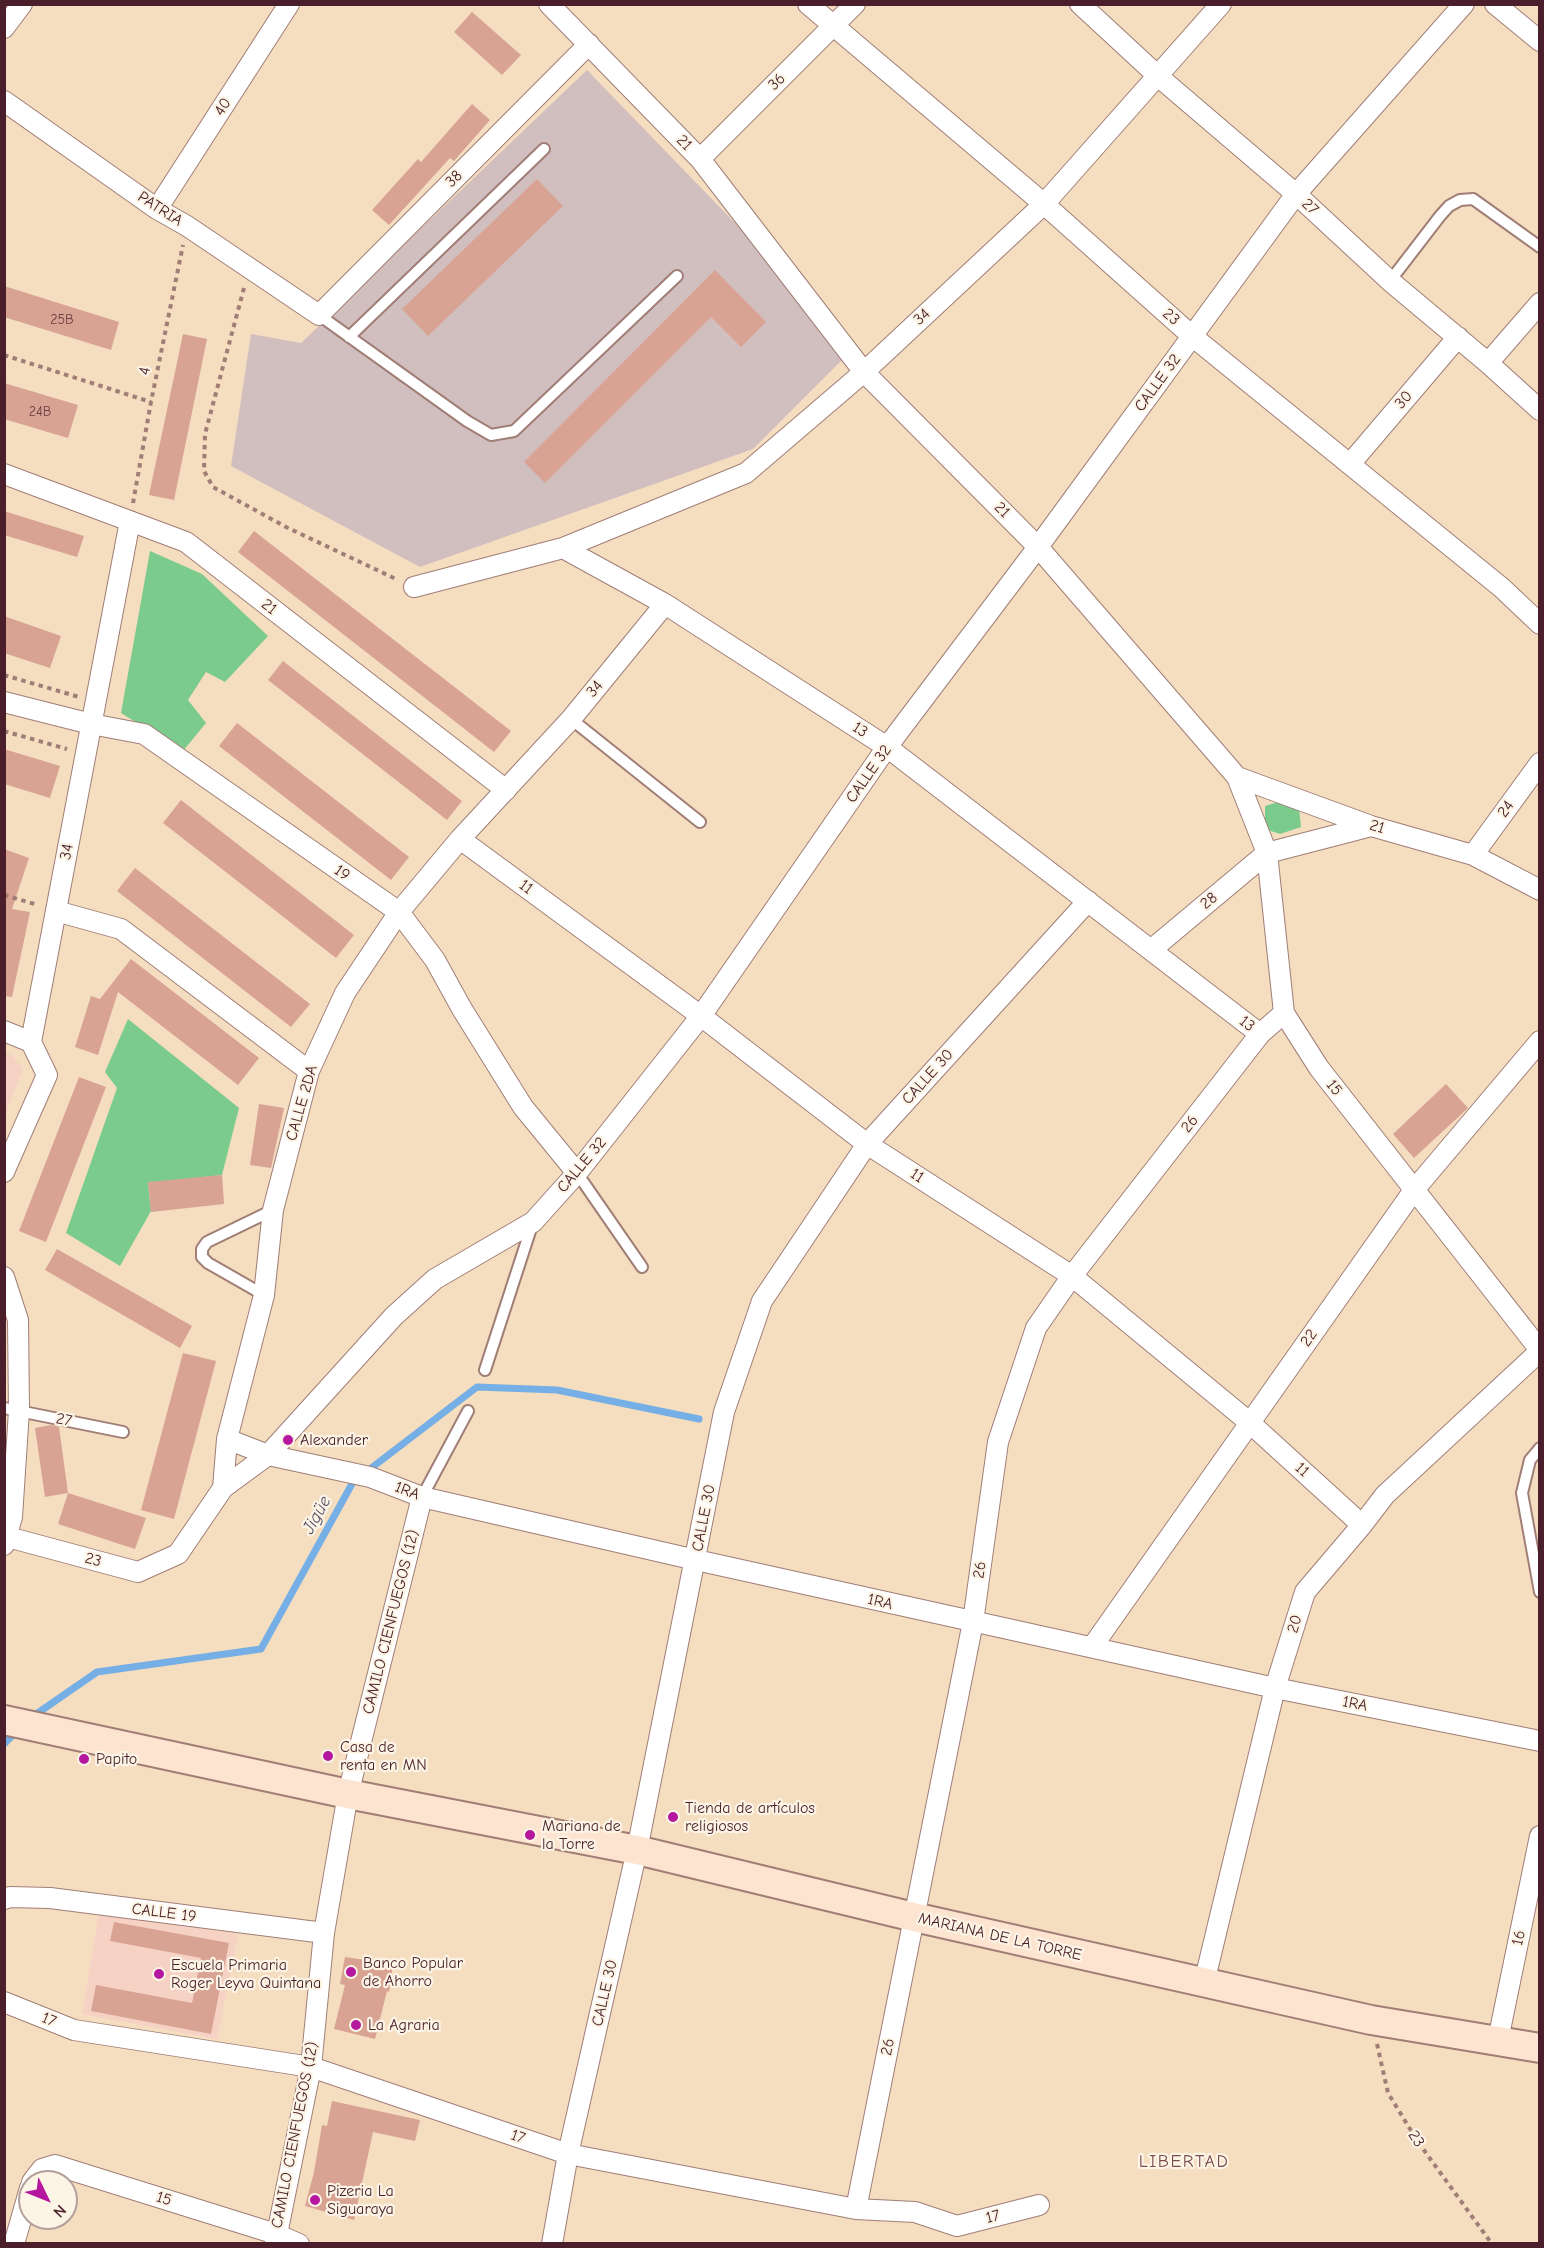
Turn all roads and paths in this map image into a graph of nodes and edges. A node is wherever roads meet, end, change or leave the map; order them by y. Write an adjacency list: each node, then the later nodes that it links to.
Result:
1 (22, 4): 11 (street)
2 (289, 4): 20 (street, 40)
3 (549, 4): 13 (street, 21)
4 (808, 4): 10 (street, 23)
5 (855, 4): 10 (street, 36)
6 (1080, 4): 14 (street, 27)
7 (1221, 4): 14 (street, 34)
8 (1464, 4): 18 (street, CALLE 32)
9 (1495, 4): 12 (street)
10 (833, 27): 17 (street, 36); 19 (street, 23)
11 (4, 28)
12 (1539, 41)
13 (589, 44): 17 (street, 21); 27 (street, 38)
14 (1159, 77): 18 (street, 27); 19 (street, 34)
15 (4, 101): 20 (street, PATRIA)
16 (544, 149): 29 (lane)
17 (700, 159): 33 (street, 21)
18 (1296, 194): 25 (street, 27); 28 (street, CALLE 32)
19 (1044, 204): 28 (street, 23); 33 (street, 34)
20 (157, 209): 21 (street, PATRIA)
21 (187, 226): 23 (street, PATRIA); 34 (path, 4)
22 (1539, 247): 25 (lane)
23 (249, 270): 27 (street, PATRIA); 41 (path)
24 (677, 276): 29 (lane)
25 (1390, 281): 30 (street, 27)
26 (1539, 303): 32 (street)
27 (319, 315): 29 (lane)
28 (1192, 336): 36 (street, 23); 39 (street, CALLE 32)
29 (349, 337)
30 (1458, 337): 32 (street, 27); 36 (street, 30)
31 (4, 355): 34 (path)
32 (1488, 363): 35 (street, 27)
33 (864, 372): 39 (street, 21); 40 (street, 34)
34 (151, 402): 38 (path, 4)
35 (1539, 410)
36 (1350, 464): 43 (street, 23)
37 (4, 474): 38 (street, 21)
38 (130, 521): 45 (street, 34); 54 (street, 21)
39 (1038, 547): 50 (street, CALLE 32); 53 (street, 21)
40 (563, 548): 41 (street); 42 (street, 13)
41 (414, 587)
42 (665, 604): 47 (street, 34); 50 (street, 13)
43 (1539, 624)
44 (4, 675): 45 (path)
45 (95, 701): 48 (street, 34)
46 (4, 702): 48 (street, 19)
47 (571, 719): 54 (street, CALLE 2DA); 55 (lane)
48 (91, 724): 51 (street, 34); 64 (street, 19)
49 (4, 732): 51 (path)
50 (887, 747): 62 (street, 13); 67 (street, CALLE 32)
51 (85, 753): 63 (street, 34)
52 (1539, 763): 59 (street, 24)
53 (1237, 777): 56 (street, 21); 58 (street, 15)
54 (506, 790): 57 (street, CALLE 2DA)
55 (700, 822)
56 (1371, 826): 58 (street); 59 (street, 21)
57 (460, 839): 64 (street, CALLE 2DA); 67 (street, 11)
58 (1267, 853): 65 (street, 28); 66 (street, 15)
59 (1473, 855): 60 (street, 21)
60 (1539, 890)
61 (4, 895): 63 (path)
62 (1088, 901): 65 (street, 13); 73 (street, CALLE 30)
63 (56, 911): 71 (street, 34); 72 (street)
64 (399, 912): 72 (street, CALLE 2DA); 75 (street, 19)
65 (1151, 950): 69 (street, 13)
66 (1284, 1013): 69 (street, 26); 76 (street, 15)
67 (701, 1016): 73 (street, 11); 75 (street, CALLE 32)
68 (4, 1031): 71 (street)
69 (1260, 1034): 80 (street, 26)
70 (1539, 1041): 76 (street, 22)
71 (31, 1042): 74 (street)
72 (309, 1071): 77 (street, CALLE 2DA)
73 (867, 1144): 80 (street, 11); 97 (street, CALLE 30)
74 (4, 1172)
75 (576, 1173): 78 (street, CALLE 32); 79 (lane)
76 (1414, 1190): 83 (street, 15); 87 (street, 22)
77 (273, 1210): 82 (street, CALLE 2DA); 82 (lane)
78 (533, 1222): 84 (lane); 91 (street, CALLE 32)
79 (642, 1267)
80 (1072, 1276): 87 (street, 11); 99 (street, 26)
81 (4, 1277): 85 (street)
82 (264, 1295): 89 (street, CALLE 2DA)
83 (1539, 1351): 94 (street, 20)
84 (485, 1370)
85 (12, 1410): 88 (lane, 27); 95 (street)
86 (468, 1412): 93 (lane)
87 (1249, 1422): 94 (street, 11); 100 (street, 22)
88 (123, 1432)
89 (228, 1439): 91 (street, 1RA); 92 (street, CALLE 2DA)
90 (1539, 1448): 98 (lane)
91 (268, 1455): 92 (street, CALLE 32); 93 (street, 1RA)
92 (223, 1488): 96 (street, CALLE 2DA)
93 (422, 1497): 97 (street, 1RA); 104 (street, CAMILO CIENFUEGOS (12))
94 (1362, 1525): 101 (street, 20)
95 (5, 1539): 96 (street, 23)
96 (178, 1554)
97 (696, 1560): 99 (street, 1RA); 106 (street, CALLE 30)
98 (1539, 1592)
99 (973, 1622): 100 (street, 1RA); 108 (street, 26)
100 (1092, 1647): 101 (street, 1RA)
101 (1275, 1688): 103 (street, 1RA); 110 (street, 20)
102 (4, 1720): 104 (street, MARIANA DE LA TORRE)
103 (1539, 1741)
104 (348, 1794): 106 (street, MARIANA DE LA TORRE); 109 (street, CAMILO CIENFUEGOS (12))
105 (1539, 1836): 113 (street, 16)
106 (637, 1850): 108 (street, MARIANA DE LA TORRE); 116 (street, CALLE 30)
107 (4, 1899): 109 (street, CALLE 19)
108 (914, 1917): 110 (street, MARIANA DE LA TORRE); 121 (street, 26)
109 (324, 1934): 115 (street, CAMILO CIENFUEGOS (12))
110 (1204, 1983): 112 (street, MARIANA DE LA TORRE)
111 (4, 2002): 115 (street, 17)
112 (1371, 2020): 113 (street, MARIANA DE LA TORRE); 126 (path, 23)
113 (1497, 2040): 114 (street, MARIANA DE LA TORRE)
114 (1539, 2048)
115 (311, 2067): 116 (street, 17); 123 (street, CAMILO CIENFUEGOS (12))
116 (568, 2154): 121 (street, 17); 125 (street, CALLE 30)
117 (41, 2170): 118 (street, 15)
118 (70, 2170)
119 (78, 2173): 123 (street, 15)
120 (1039, 2205): 122 (street, 17)
121 (856, 2209): 122 (street, 17)
122 (961, 2235)
123 (275, 2239): 124 (street, 15)
124 (299, 2244)
125 (552, 2244)
126 (1491, 2244)

